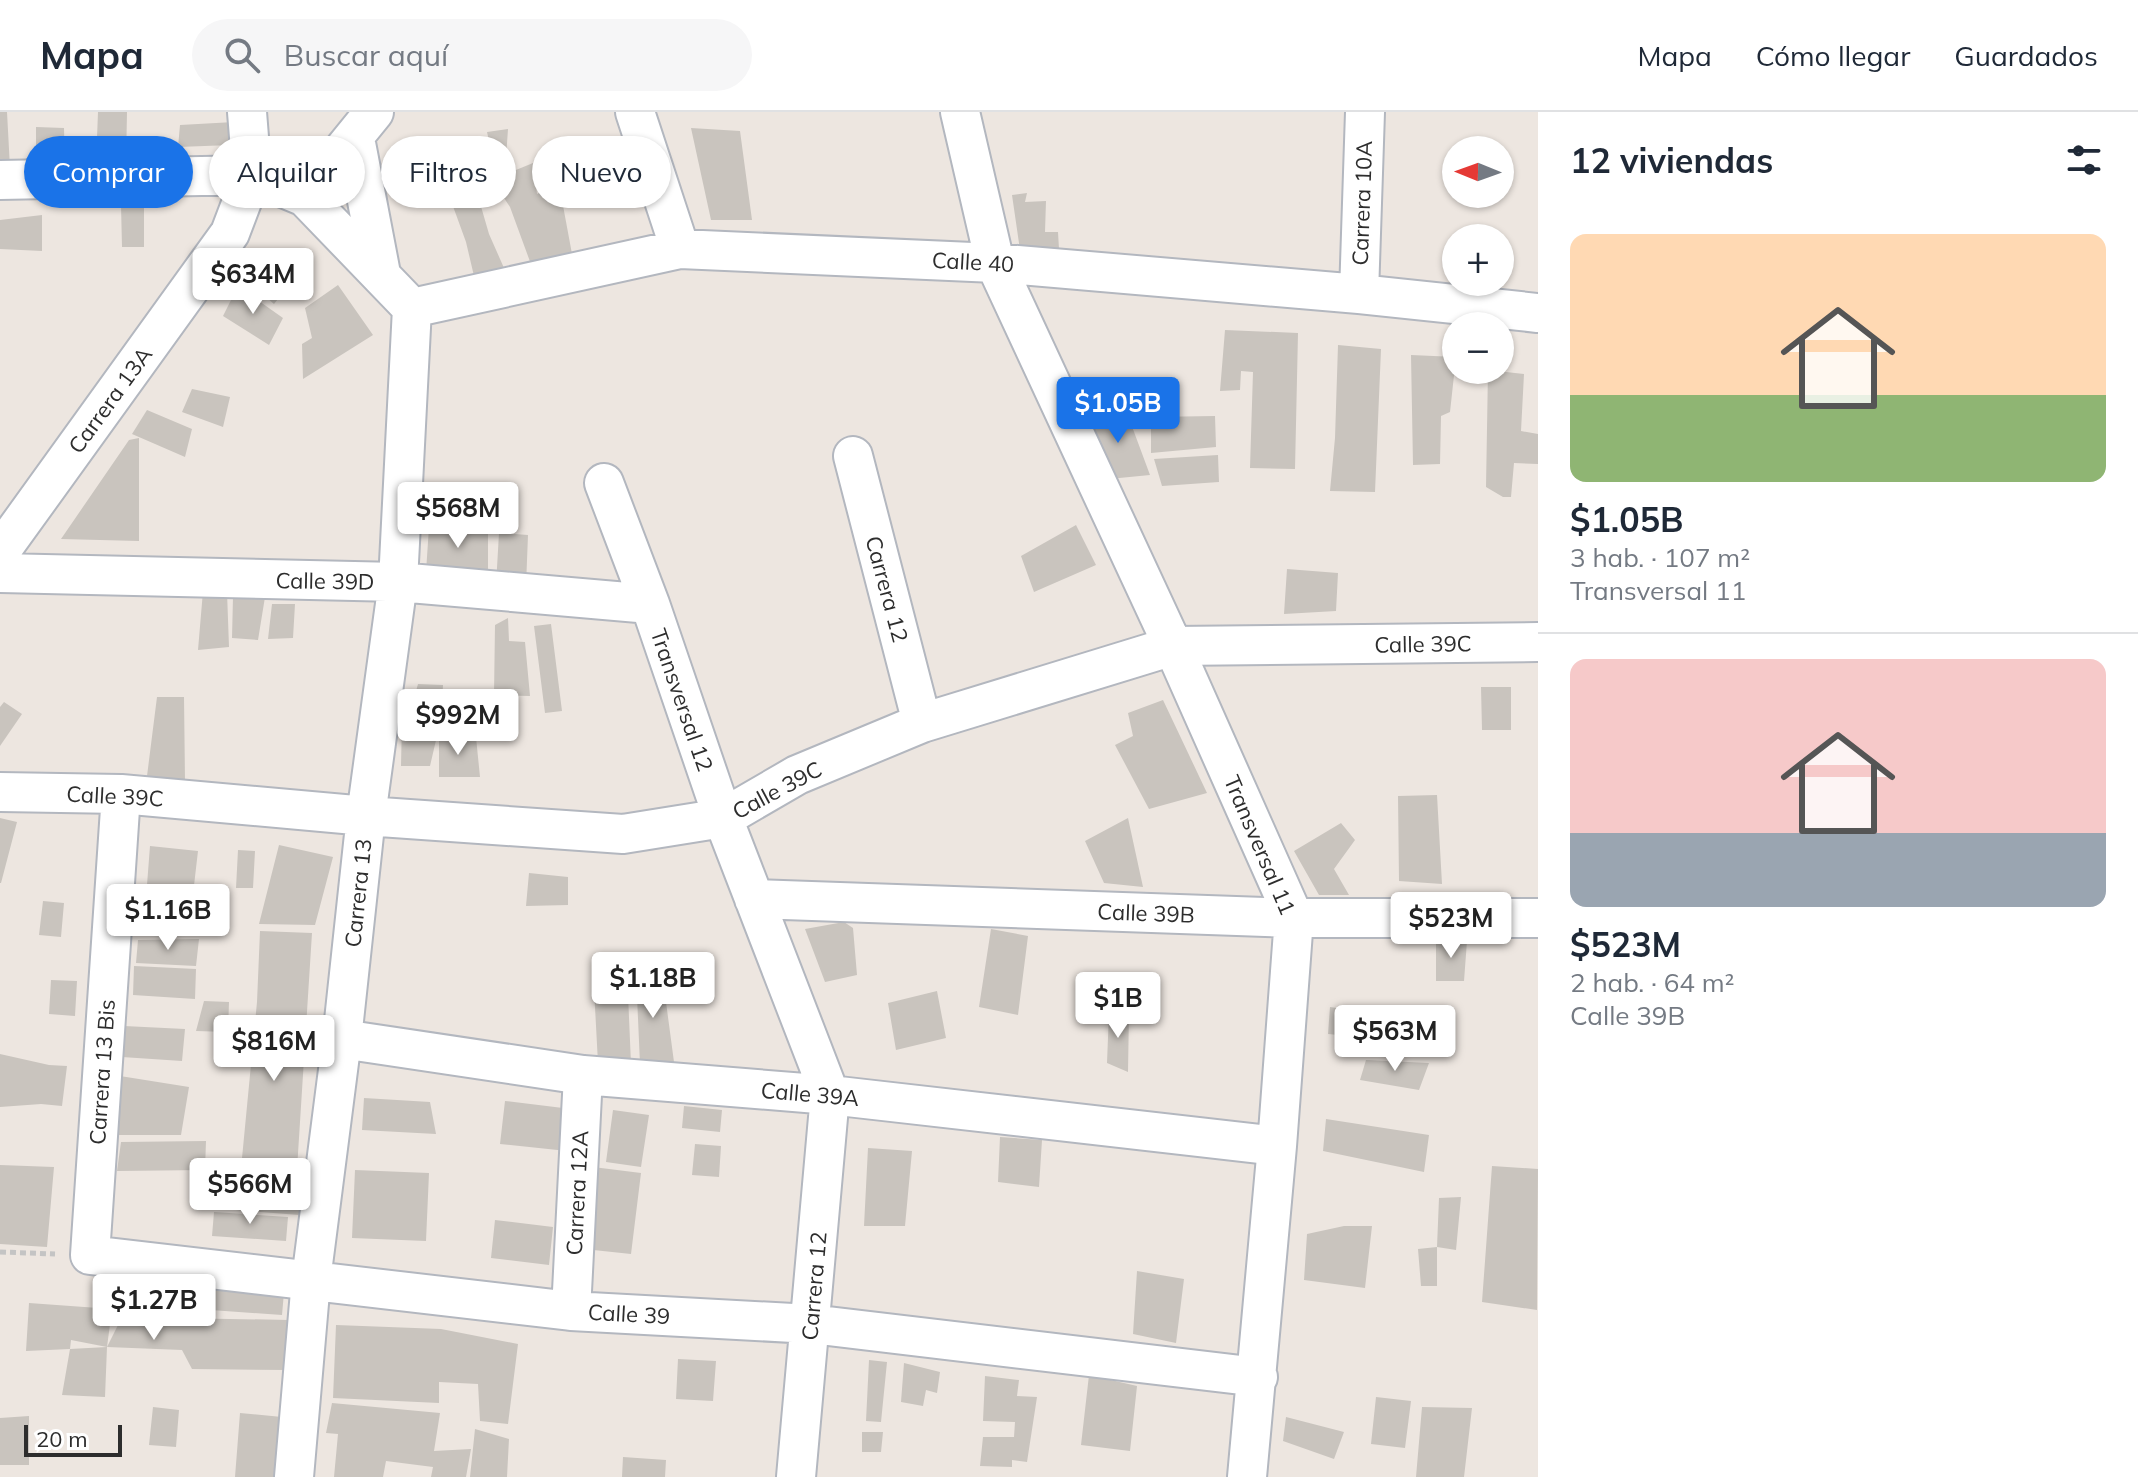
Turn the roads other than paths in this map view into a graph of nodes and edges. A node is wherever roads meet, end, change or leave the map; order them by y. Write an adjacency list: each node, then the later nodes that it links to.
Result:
1 (247, 112): 6 (street, Carrera 13A)
2 (635, 112): 11 (street)
3 (960, 112): 12 (street)
4 (1365, 112): 14 (street, Carrera 10A)
5 (364, 125): 13 (street)
6 (249, 136)
7 (209, 176): 8 (street)
8 (0, 180)
9 (239, 208): 19 (street, Carrera 13A)
10 (316, 208): 13 (street)
11 (680, 249): 12 (street, Calle 40); 15 (street, Calle 40)
12 (995, 263): 14 (street, Calle 40); 24 (street, Transversal 11)
13 (381, 274): 15 (street)
14 (1359, 294): 16 (street, Calle 40)
15 (412, 308): 21 (street, Carrera 13)
16 (1538, 313)
17 (853, 456): 25 (street, Carrera 12)
18 (604, 483): 22 (street, Transversal 12)
19 (0, 552)
20 (0, 573): 21 (street, Calle 39D)
21 (398, 582): 22 (street, Calle 39D); 28 (street, Carrera 13)
22 (650, 604): 29 (street, Transversal 12)
23 (1538, 642): 24 (street, Calle 39C)
24 (1173, 646): 25 (street, Calle 39C); 31 (street, Transversal 11)
25 (922, 723): 29 (street, Calle 39C)
26 (0, 792): 27 (street, Calle 39C)
27 (121, 794): 28 (street, Calle 39C); 37 (street, Carrera 13 Bis)
28 (366, 816): 29 (street, Calle 39C); 33 (street, Carrera 13)
29 (723, 818): 30 (street, Transversal 12)
30 (754, 899): 31 (street, Calle 39B); 35 (street, Transversal 12)
31 (1294, 918): 32 (street, Calle 39B); 36 (street, Transversal 11)
32 (1538, 918)
33 (342, 1039): 34 (street, Calle 39A); 38 (street, Carrera 13)
34 (583, 1075): 35 (street, Calle 39A); 39 (street, Carrera 12A)
35 (830, 1095): 36 (street, Calle 39A); 40 (street, Carrera 12)
36 (1277, 1146): 41 (street, Transversal 11)
37 (90, 1255): 38 (street, Calle 39)
38 (311, 1280): 39 (street, Calle 39); 42 (street, Carrera 13)
39 (571, 1311): 40 (street, Calle 39)
40 (811, 1324): 41 (street, Calle 39); 43 (street, Carrera 12)
41 (1258, 1377): 44 (street, Transversal 11)
42 (294, 1477)
43 (796, 1477)
44 (1247, 1477)

